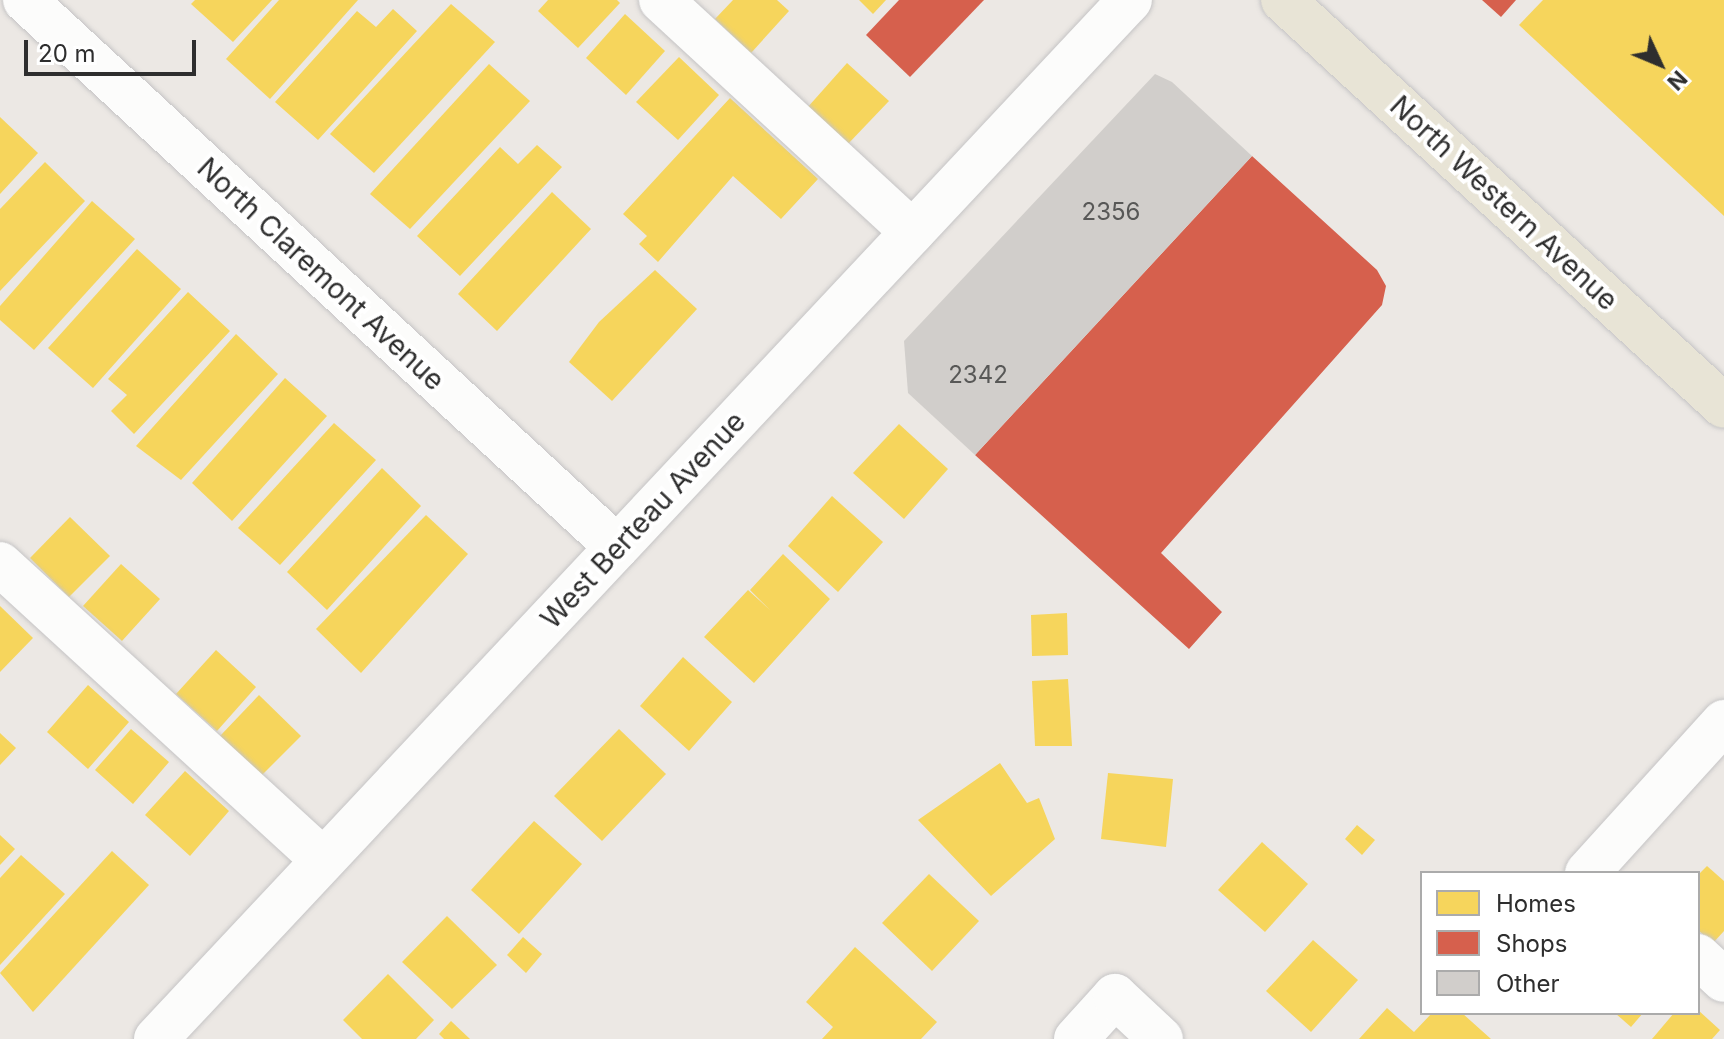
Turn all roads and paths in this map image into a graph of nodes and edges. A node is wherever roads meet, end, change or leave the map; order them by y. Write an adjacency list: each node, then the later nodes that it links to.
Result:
1 (25, 0): 7 (street, North Claremont Avenue)
2 (661, 0): 5 (street)
3 (1130, 0): 5 (street, West Berteau Avenue)
4 (1283, 0): 6 (main road, North Western Avenue)
5 (912, 232): 7 (street, West Berteau Avenue)
6 (1724, 406)
7 (617, 547): 10 (street, West Berteau Avenue)
8 (0, 564): 10 (street)
9 (1724, 722): 11 (street)
10 (323, 860): 14 (street, West Berteau Avenue)
11 (1589, 871)
12 (1700, 958): 13 (street)
13 (1724, 980)
14 (156, 1039)
15 (1076, 1039): 16 (street)
16 (1161, 1039)

